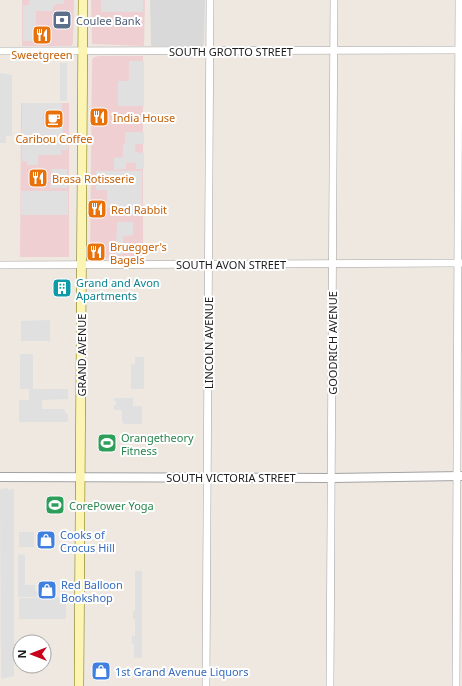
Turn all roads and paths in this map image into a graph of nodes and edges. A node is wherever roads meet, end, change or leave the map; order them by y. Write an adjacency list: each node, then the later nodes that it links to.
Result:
1 (83, 0): 7 (main road, GRAND AVENUE)
2 (210, 0): 8 (street, LINCOLN AVENUE)
3 (334, 0): 9 (street, GOODRICH AVENUE)
4 (458, 0): 5 (street)
5 (460, 50): 9 (street, SOUTH GROTTO STREET); 13 (street)
6 (0, 51): 7 (street, SOUTH GROTTO STREET)
7 (83, 51): 8 (street, SOUTH GROTTO STREET); 11 (main road, GRAND AVENUE)
8 (210, 51): 9 (street, SOUTH GROTTO STREET); 12 (street, LINCOLN AVENUE)
9 (334, 51): 10 (street, GOODRICH AVENUE)
10 (333, 263): 12 (street, SOUTH AVON STREET); 13 (street, SOUTH AVON STREET); 19 (street, GOODRICH AVENUE)
11 (81, 264): 12 (street, SOUTH AVON STREET); 14 (street, SOUTH AVON STREET); 17 (main road, GRAND AVENUE)
12 (208, 264): 18 (street, LINCOLN AVENUE)
13 (460, 264): 15 (street)
14 (0, 265)
15 (459, 476): 19 (street, SOUTH VICTORIA STREET); 23 (street)
16 (0, 477): 17 (street, SOUTH VICTORIA STREET)
17 (80, 477): 18 (street, SOUTH VICTORIA STREET); 20 (main road, GRAND AVENUE)
18 (208, 477): 19 (street, SOUTH VICTORIA STREET); 21 (street, LINCOLN AVENUE)
19 (332, 478): 22 (street, GOODRICH AVENUE)
20 (79, 686)
21 (206, 686)
22 (330, 686)
23 (456, 686)

